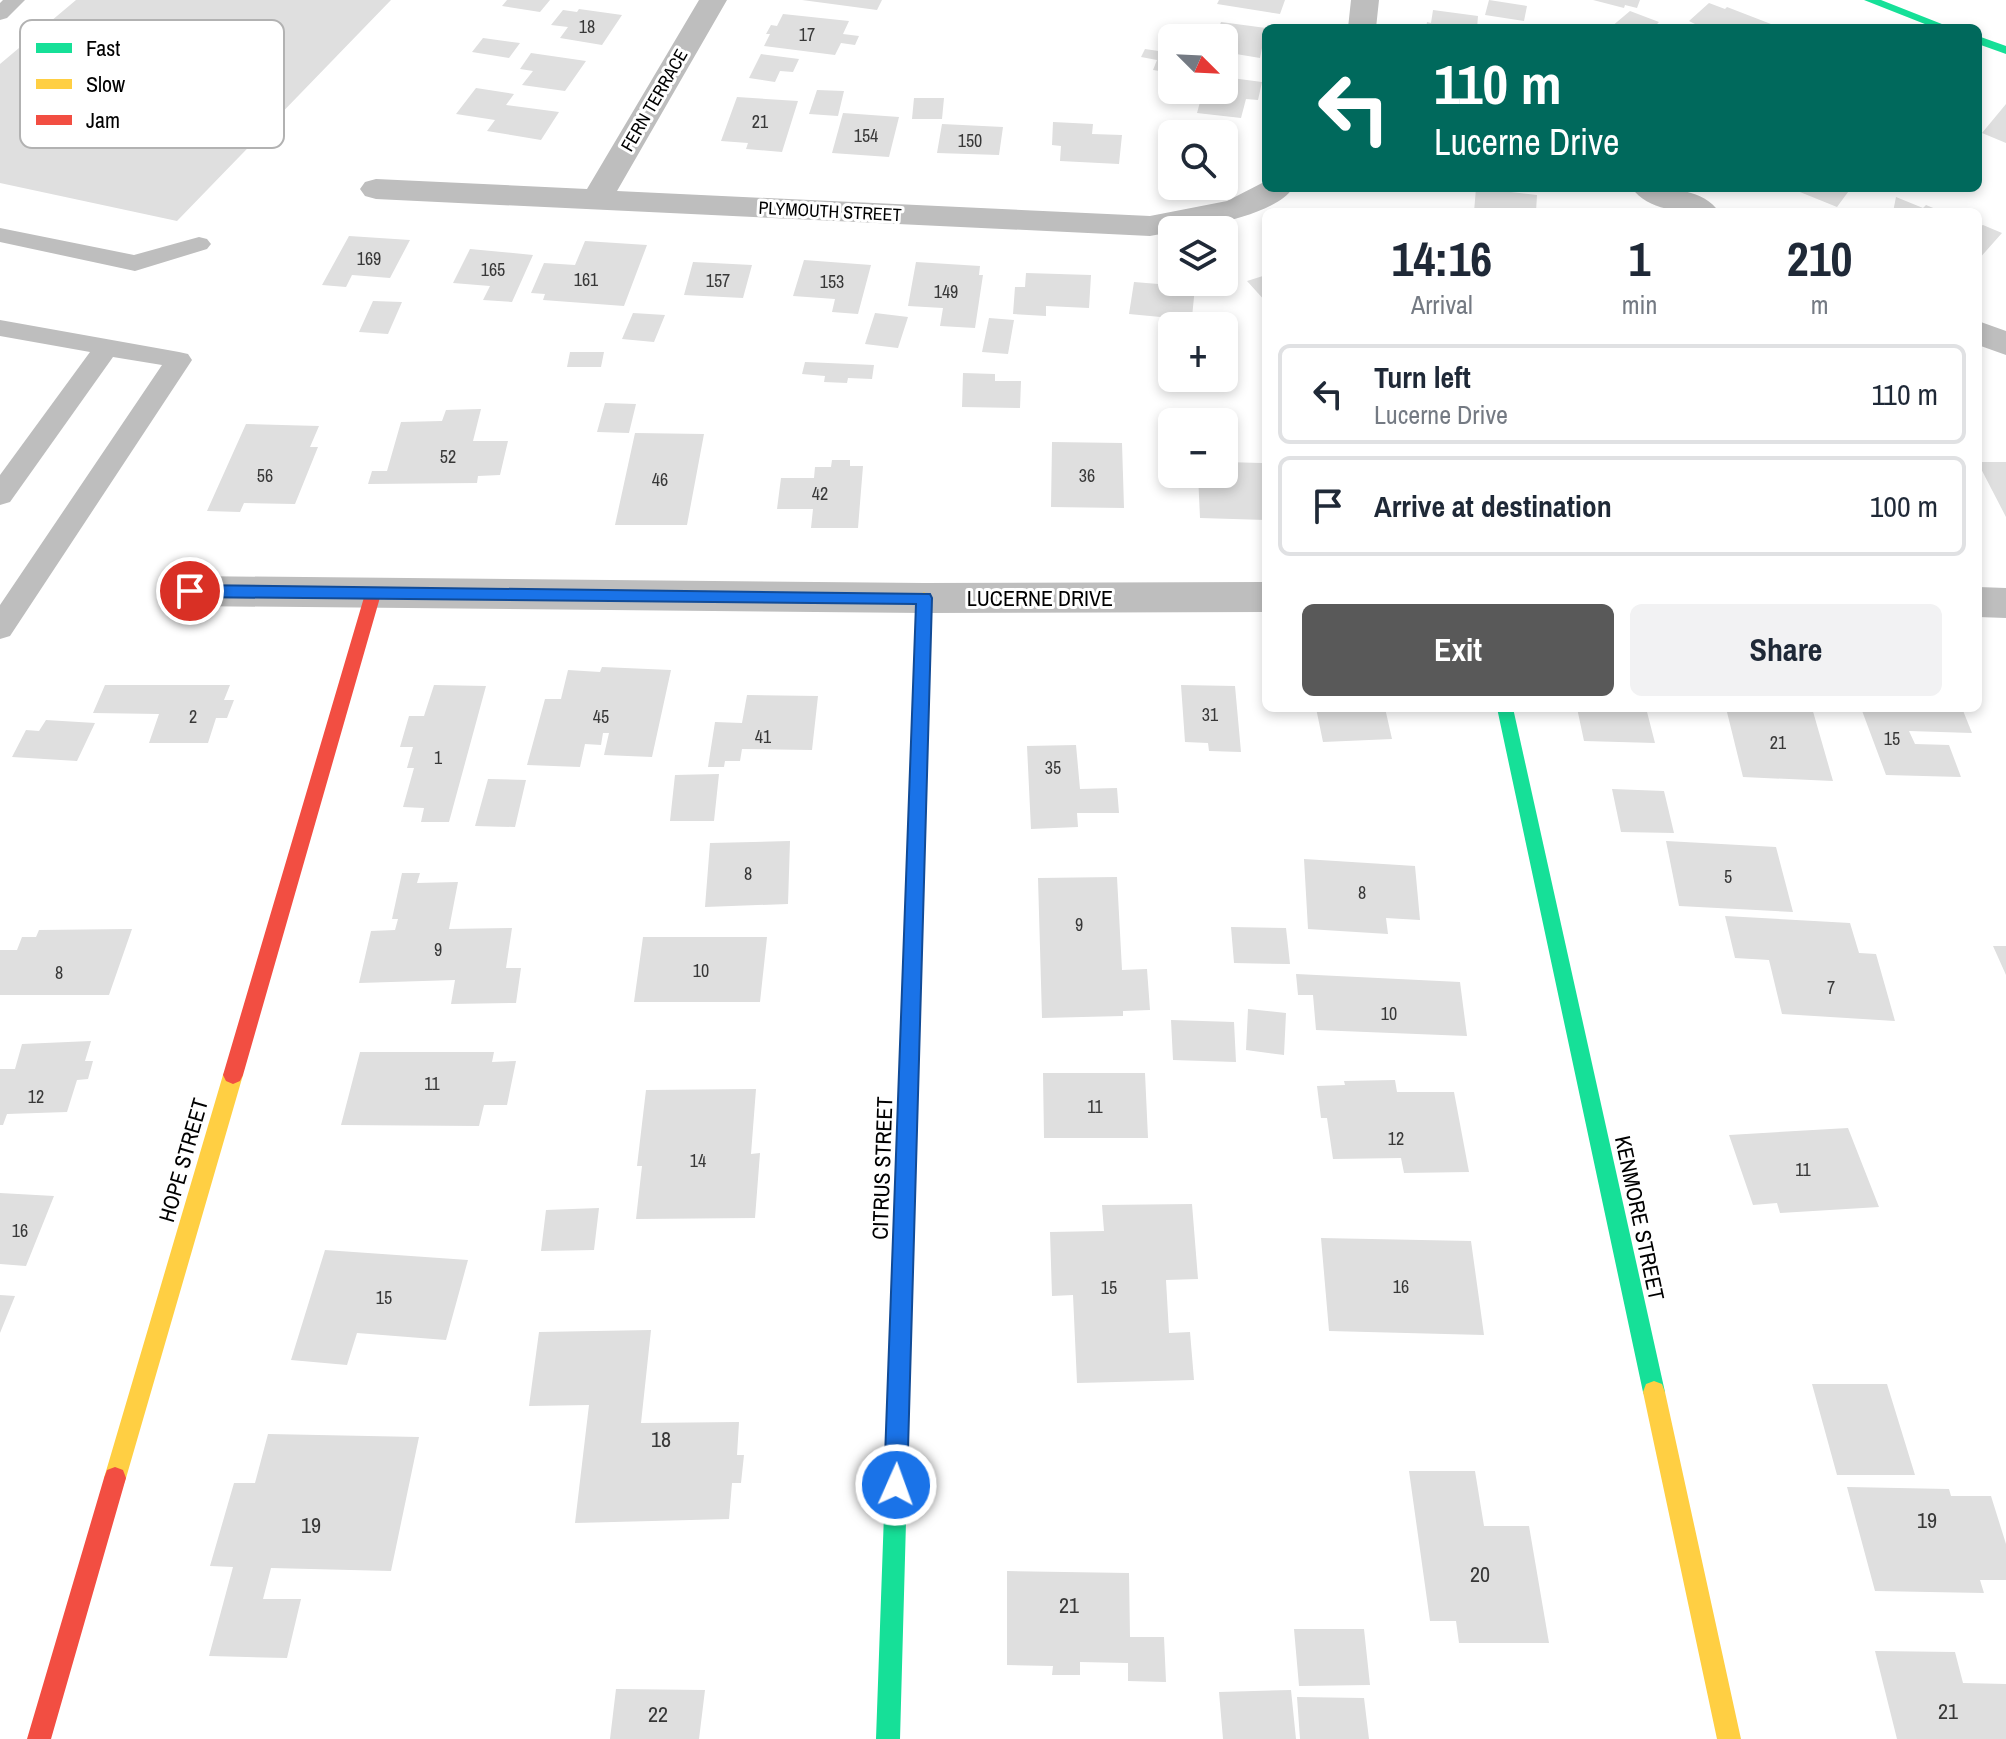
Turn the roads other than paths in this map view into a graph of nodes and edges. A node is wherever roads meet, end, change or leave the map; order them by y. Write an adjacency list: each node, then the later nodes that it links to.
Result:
1 (15, 0): 5 (lane)
2 (713, 0): 13 (street, FERN TERRACE)
3 (1365, 0): 6 (street)
4 (1870, 0): 7 (street)
5 (0, 14)
6 (1362, 24)
7 (1935, 24)
8 (1982, 41): 9 (street)
9 (2006, 50)
10 (376, 189): 13 (street, PLYMOUTH STREET)
11 (1269, 192): 13 (street, PLYMOUTH STREET)
12 (1657, 192): 14 (street)
13 (596, 200)
14 (1694, 208)
15 (0, 235): 16 (lane)
16 (199, 244)
17 (0, 328): 20 (lane)
18 (1982, 334): 19 (street)
19 (2006, 344)
20 (107, 347): 21 (lane); 28 (lane)
21 (0, 495)
22 (190, 591): 23 (street, LUCERNE DRIVE)
23 (373, 594): 25 (street, LUCERNE DRIVE); 30 (street, HOPE STREET)
24 (1262, 597): 25 (street, LUCERNE DRIVE)
25 (924, 598): 31 (street, CITRUS STREET)
26 (1982, 602): 27 (street)
27 (2006, 603)
28 (0, 628)
29 (1506, 712): 32 (street, KENMORE STREET)
30 (39, 1739)
31 (888, 1739)
32 (1729, 1739)

